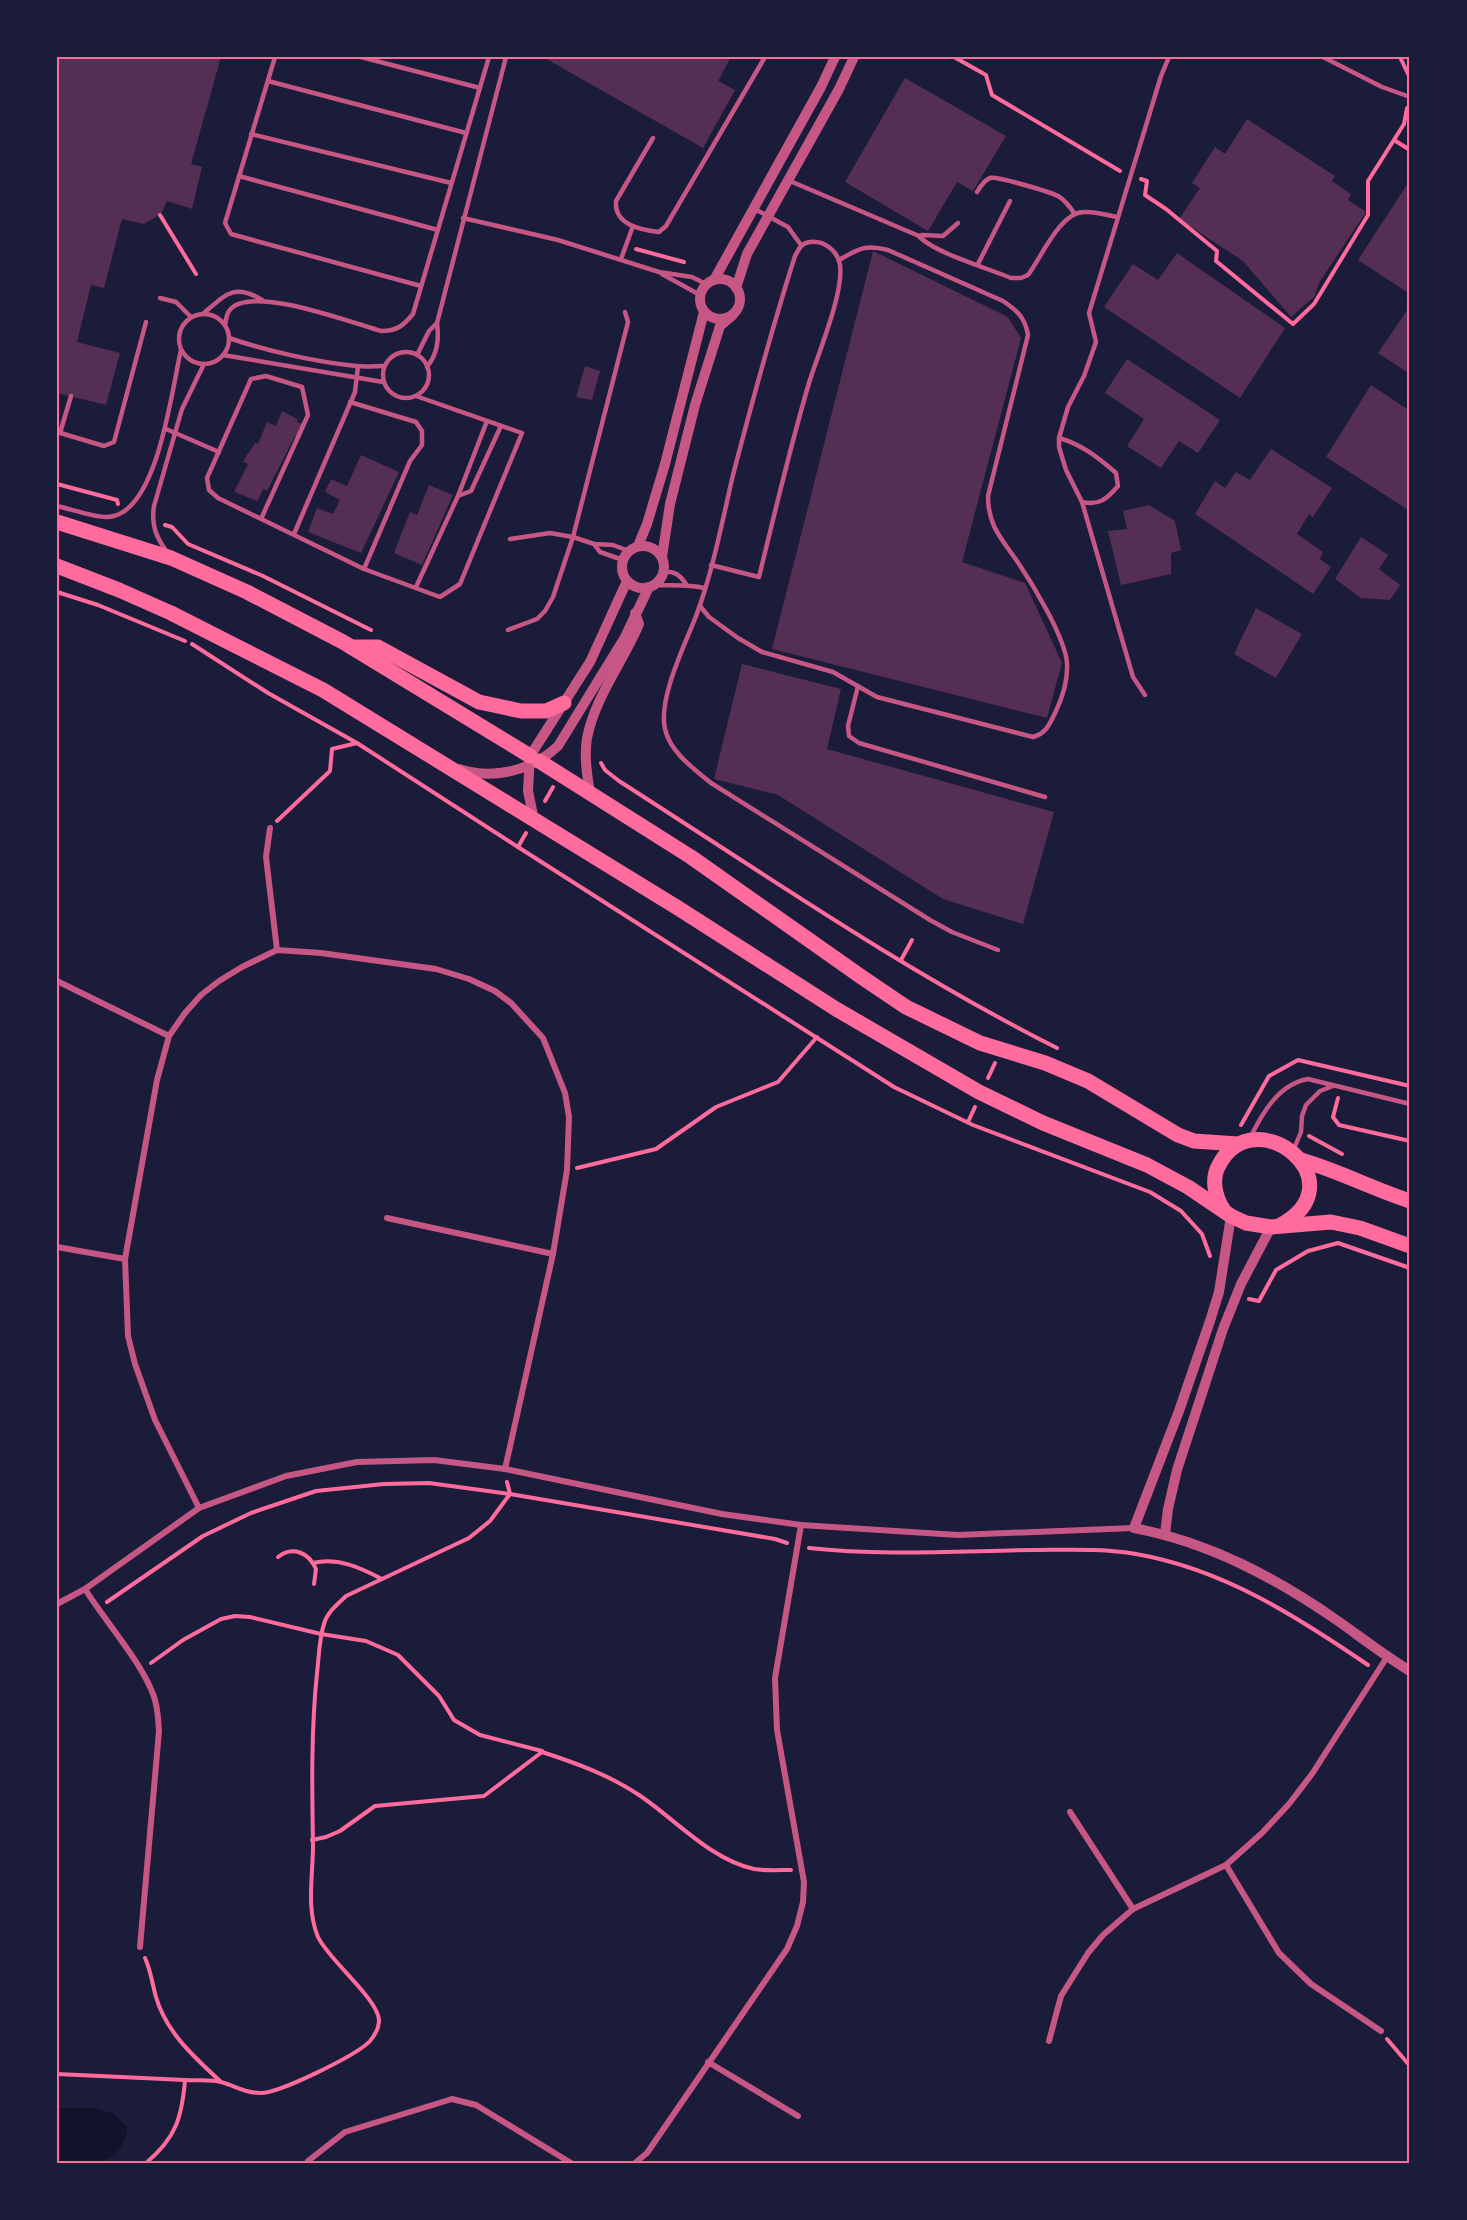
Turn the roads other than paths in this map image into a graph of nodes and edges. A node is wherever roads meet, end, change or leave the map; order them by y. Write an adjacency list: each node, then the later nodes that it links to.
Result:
1 (275, 57): 10 (lane)
2 (361, 57): 11 (lane)
3 (489, 57): 11 (lane)
4 (506, 57): 25 (lane)
5 (765, 57): 27 (lane)
6 (834, 57): 21 (street)
7 (854, 57): 17 (street)
8 (1169, 57): 24 (lane)
9 (1323, 57): 12 (lane)
10 (268, 81): 13 (lane); 14 (lane)
11 (480, 88): 13 (lane)
12 (1409, 97)
13 (466, 133): 18 (lane)
14 (252, 134): 16 (lane); 18 (lane)
15 (653, 138): 27 (lane)
16 (239, 176): 28 (lane); 36 (lane)
17 (788, 179): 23 (street); 29 (lane)
18 (452, 183): 28 (lane)
19 (977, 192): 22 (lane)
20 (1010, 201): 33 (lane)
21 (753, 208): 23 (lane); 35 (street)
22 (1074, 213): 24 (lane); 33 (lane)
23 (768, 216): 30 (lane); 37 (street)
24 (1117, 217): 69 (lane)
25 (463, 218): 31 (lane); 47 (lane)
26 (958, 223): 29 (lane)
27 (633, 226): 31 (lane)
28 (438, 230): 36 (lane)
29 (919, 237): 33 (lane)
30 (801, 245): 32 (lane); 84 (lane)
31 (621, 259): 34 (lane)
32 (839, 260): 84 (lane); 97 (lane)
33 (978, 264)
34 (659, 272): 35 (lane); 38 (lane)
35 (710, 282): 37 (street); 38 (street)
36 (421, 286): 40 (lane)
37 (736, 288): 44 (street)
38 (700, 296): 42 (street)
39 (160, 298): 45 (lane)
40 (262, 300): 43 (lane); 48 (lane)
41 (625, 312): 77 (lane)
42 (704, 312): 44 (street); 80 (street)
43 (204, 314): 45 (lane); 48 (lane)
44 (732, 316): 81 (street)
45 (191, 317): 50 (lane)
46 (146, 322): 67 (lane)
47 (437, 322): 52 (lane); 56 (lane)
48 (225, 325): 49 (lane)
49 (229, 338): 51 (lane); 54 (lane)
50 (181, 350): 53 (lane); 66 (lane)
51 (223, 355): 53 (lane); 57 (lane)
52 (417, 355): 55 (lane); 56 (lane)
53 (204, 364): 68 (lane)
54 (358, 366): 55 (lane); 57 (lane)
55 (384, 366): 58 (lane)
56 (427, 367): 59 (lane)
57 (358, 378): 58 (lane); 63 (lane)
58 (383, 382): 61 (lane)
59 (423, 391): 61 (lane); 62 (lane)
60 (71, 396): 67 (lane)
61 (416, 396): 62 (lane)
62 (430, 401): 64 (lane)
63 (350, 402): 76 (lane); 86 (lane)
64 (487, 421): 65 (lane); 71 (lane)
65 (501, 426): 71 (lane); 91 (lane)
66 (165, 429): 68 (lane); 73 (lane)
67 (59, 433)
68 (174, 433): 70 (lane); 82 (lane)
69 (1059, 438): 72 (lane); 72 (lane)
70 (219, 452): 74 (lane); 74 (lane)
71 (458, 496): 91 (lane)
72 (1082, 502): 98 (lane)
73 (57, 506)
74 (261, 519): 76 (lane)
75 (57, 522): 82 (main road)
76 (294, 534): 86 (lane)
77 (573, 537): 78 (lane); 79 (lane); 95 (lane)
78 (510, 539)
79 (594, 544): 80 (lane); 83 (lane)
80 (634, 548): 81 (street); 83 (street)
81 (662, 556): 87 (street)
82 (171, 558): 96 (main road)
83 (622, 560): 88 (street)
84 (711, 565): 92 (lane)
85 (57, 566): 101 (main road)
86 (363, 569): 91 (lane)
87 (664, 572): 89 (lane); 90 (street)
88 (627, 581): 90 (street); 99 (street)
89 (686, 584): 90 (lane); 92 (lane)
90 (652, 586): 94 (street)
91 (416, 587)
92 (704, 588): 93 (lane)
93 (700, 606): 97 (lane); 107 (lane)
94 (635, 613): 100 (street); 102 (street)
95 (508, 630)
96 (351, 647): 99 (main road); 100 (main road)
97 (858, 686): 103 (lane)
98 (1145, 695)
99 (564, 703): 100 (street)
100 (533, 760): 101 (street); 102 (main road); 104 (street)
101 (442, 764): 104 (main road)
102 (590, 793): 112 (main road)
103 (1045, 797)
104 (534, 820): 115 (main road)
105 (270, 828): 106 (street)
106 (277, 950): 109 (street); 120 (street)
107 (998, 950)
108 (57, 981): 109 (street)
109 (169, 1036): 121 (street)
110 (1333, 1086): 111 (lane); 112 (lane); 113 (lane)
111 (1410, 1104)
112 (1243, 1143): 113 (main road); 115 (main road)
113 (1297, 1156): 114 (main road); 117 (main road)
114 (1410, 1201)
115 (1227, 1213): 117 (main road); 125 (street)
116 (387, 1218): 120 (street)
117 (1275, 1227): 118 (main road); 126 (street)
118 (1410, 1246)
119 (57, 1247): 121 (street)
120 (553, 1254): 122 (street)
121 (125, 1258): 123 (street)
122 (505, 1470): 123 (street); 124 (street)
123 (199, 1508): 127 (street)
124 (801, 1525): 125 (street); 137 (street)
125 (1134, 1528): 126 (street)
126 (1165, 1534): 129 (street)
127 (85, 1589): 128 (street); 134 (street)
128 (57, 1604)
129 (1387, 1657): 130 (street); 132 (street)
130 (1410, 1671)
131 (1070, 1812): 133 (street)
132 (1226, 1865): 133 (street); 135 (street)
133 (1133, 1909): 136 (street)
134 (140, 1947)
135 (1381, 2031)
136 (1049, 2041)
137 (708, 2062): 138 (street); 141 (street)
138 (798, 2116)
139 (308, 2161): 140 (street)
140 (571, 2163)
141 (635, 2163)

